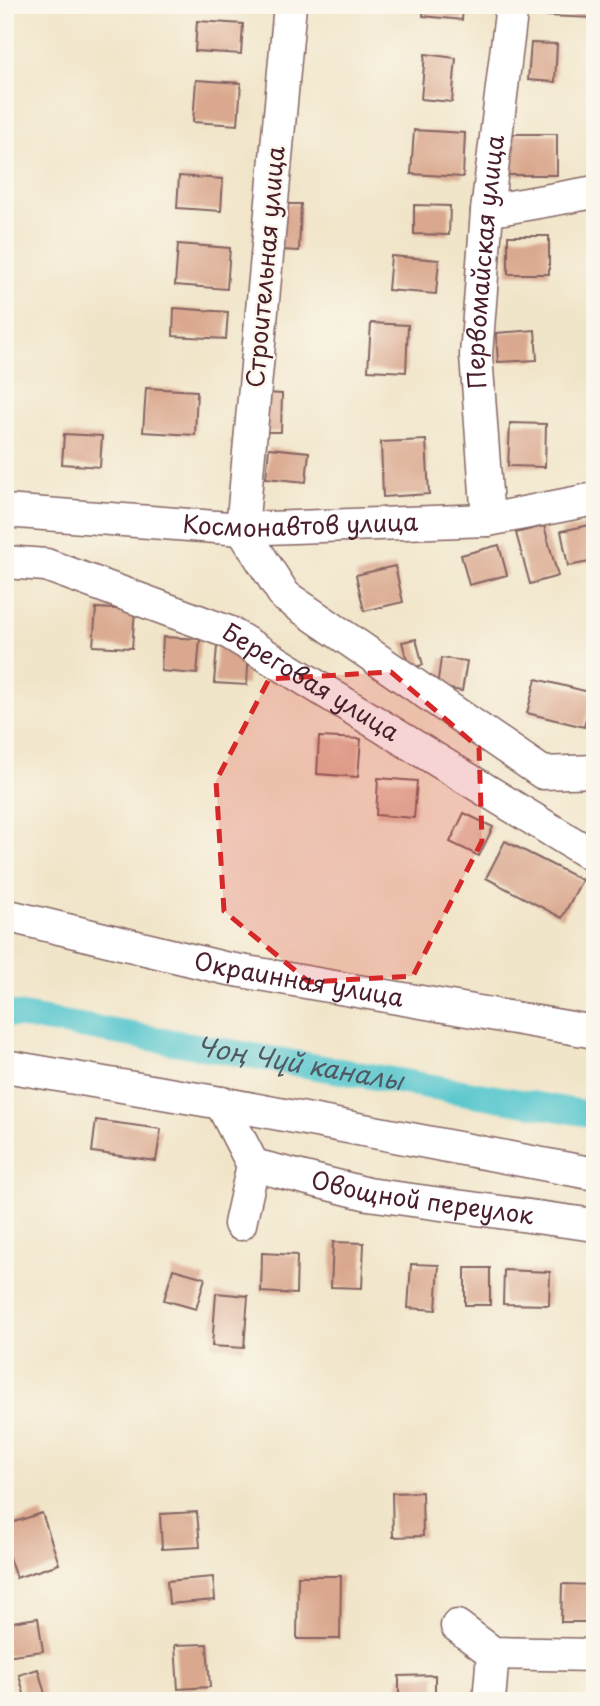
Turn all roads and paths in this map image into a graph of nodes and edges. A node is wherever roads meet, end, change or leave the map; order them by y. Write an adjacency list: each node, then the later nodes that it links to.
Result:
1 (290, 5): 8 (street, Строительная улица)
2 (512, 5): 4 (street, Первомайская улица)
3 (595, 192): 4 (street)
4 (486, 211): 7 (street, Первомайская улица)
5 (595, 499): 7 (street, Космонавтов улица)
6 (5, 511): 8 (street, Космонавтов улица)
7 (488, 520): 8 (street, Космонавтов улица)
8 (242, 529): 10 (street)
9 (5, 562): 11 (street, Береговая улица)
10 (595, 771)
11 (595, 857)
12 (5, 915): 13 (street, Окраинная улица)
13 (595, 1032)
14 (5, 1066): 15 (street)
15 (220, 1103): 16 (street); 17 (street)
16 (253, 1165): 18 (street); 19 (street, Овощной переулок)
17 (595, 1174)
18 (240, 1224)
19 (595, 1225)
20 (457, 1626): 21 (street)
21 (493, 1653): 22 (street); 23 (street)
22 (595, 1655)
23 (489, 1701)

